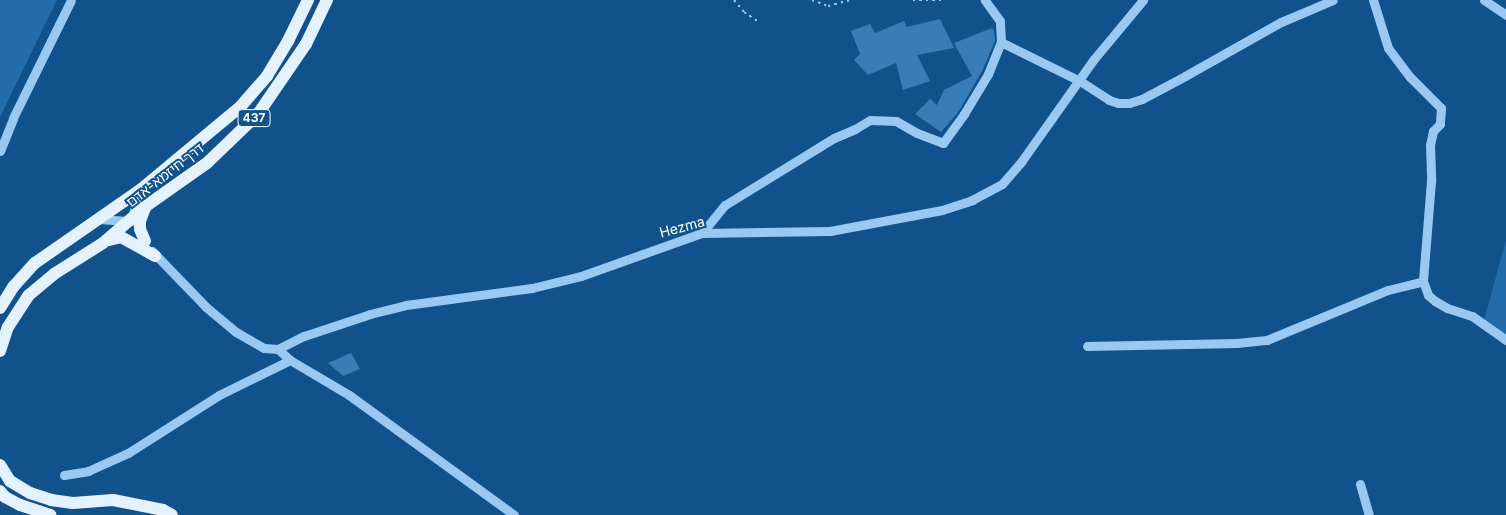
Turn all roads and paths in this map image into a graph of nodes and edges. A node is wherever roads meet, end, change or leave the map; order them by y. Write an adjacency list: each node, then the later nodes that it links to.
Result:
1 (71, 0): 18 (street)
2 (308, 0): 19 (main road, דרך חיזמא-אדם / 437)
3 (327, 0): 20 (main road, דרך חיזמא-אדם / 437)
4 (734, 0): 15 (path)
5 (812, 0): 6 (path)
6 (850, 0)
7 (913, 0): 8 (path)
8 (942, 0)
9 (985, 0): 16 (street)
10 (1143, 0): 17 (street, Hezma)
11 (1333, 0): 17 (street)
12 (1373, 0): 27 (street)
13 (1484, 0): 14 (street)
14 (1506, 15)
15 (759, 22)
16 (1001, 42): 17 (street); 23 (street)
17 (1080, 81): 23 (street, Hezma)
18 (0, 151)
19 (140, 190): 21 (main road, דרך חיזמא-אדם / 437); 22 (street)
20 (146, 206): 22 (main road, דרך חיזמא-אדם / 437); 24 (main road)
21 (97, 219): 22 (street); 28 (main road, דרך חיזמא-אדם / 437)
22 (131, 221): 24 (street); 25 (main road, דרך חיזמא-אדם / 437)
23 (702, 232): 31 (street, Hezma)
24 (145, 241): 26 (street)
25 (103, 243): 26 (main road); 32 (main road, דרך חיזמא-אדם / 437)
26 (155, 256): 31 (street)
27 (1423, 281): 29 (street); 30 (street)
28 (0, 308)
29 (1506, 340)
30 (1087, 346)
31 (278, 349): 33 (street)
32 (0, 351)
33 (290, 360): 35 (street); 40 (street)
34 (0, 465): 39 (main road)
35 (64, 475)
36 (1360, 484): 41 (street)
37 (0, 491): 38 (main road)
38 (48, 515)
39 (172, 515)
40 (514, 515)
41 (1369, 515)

